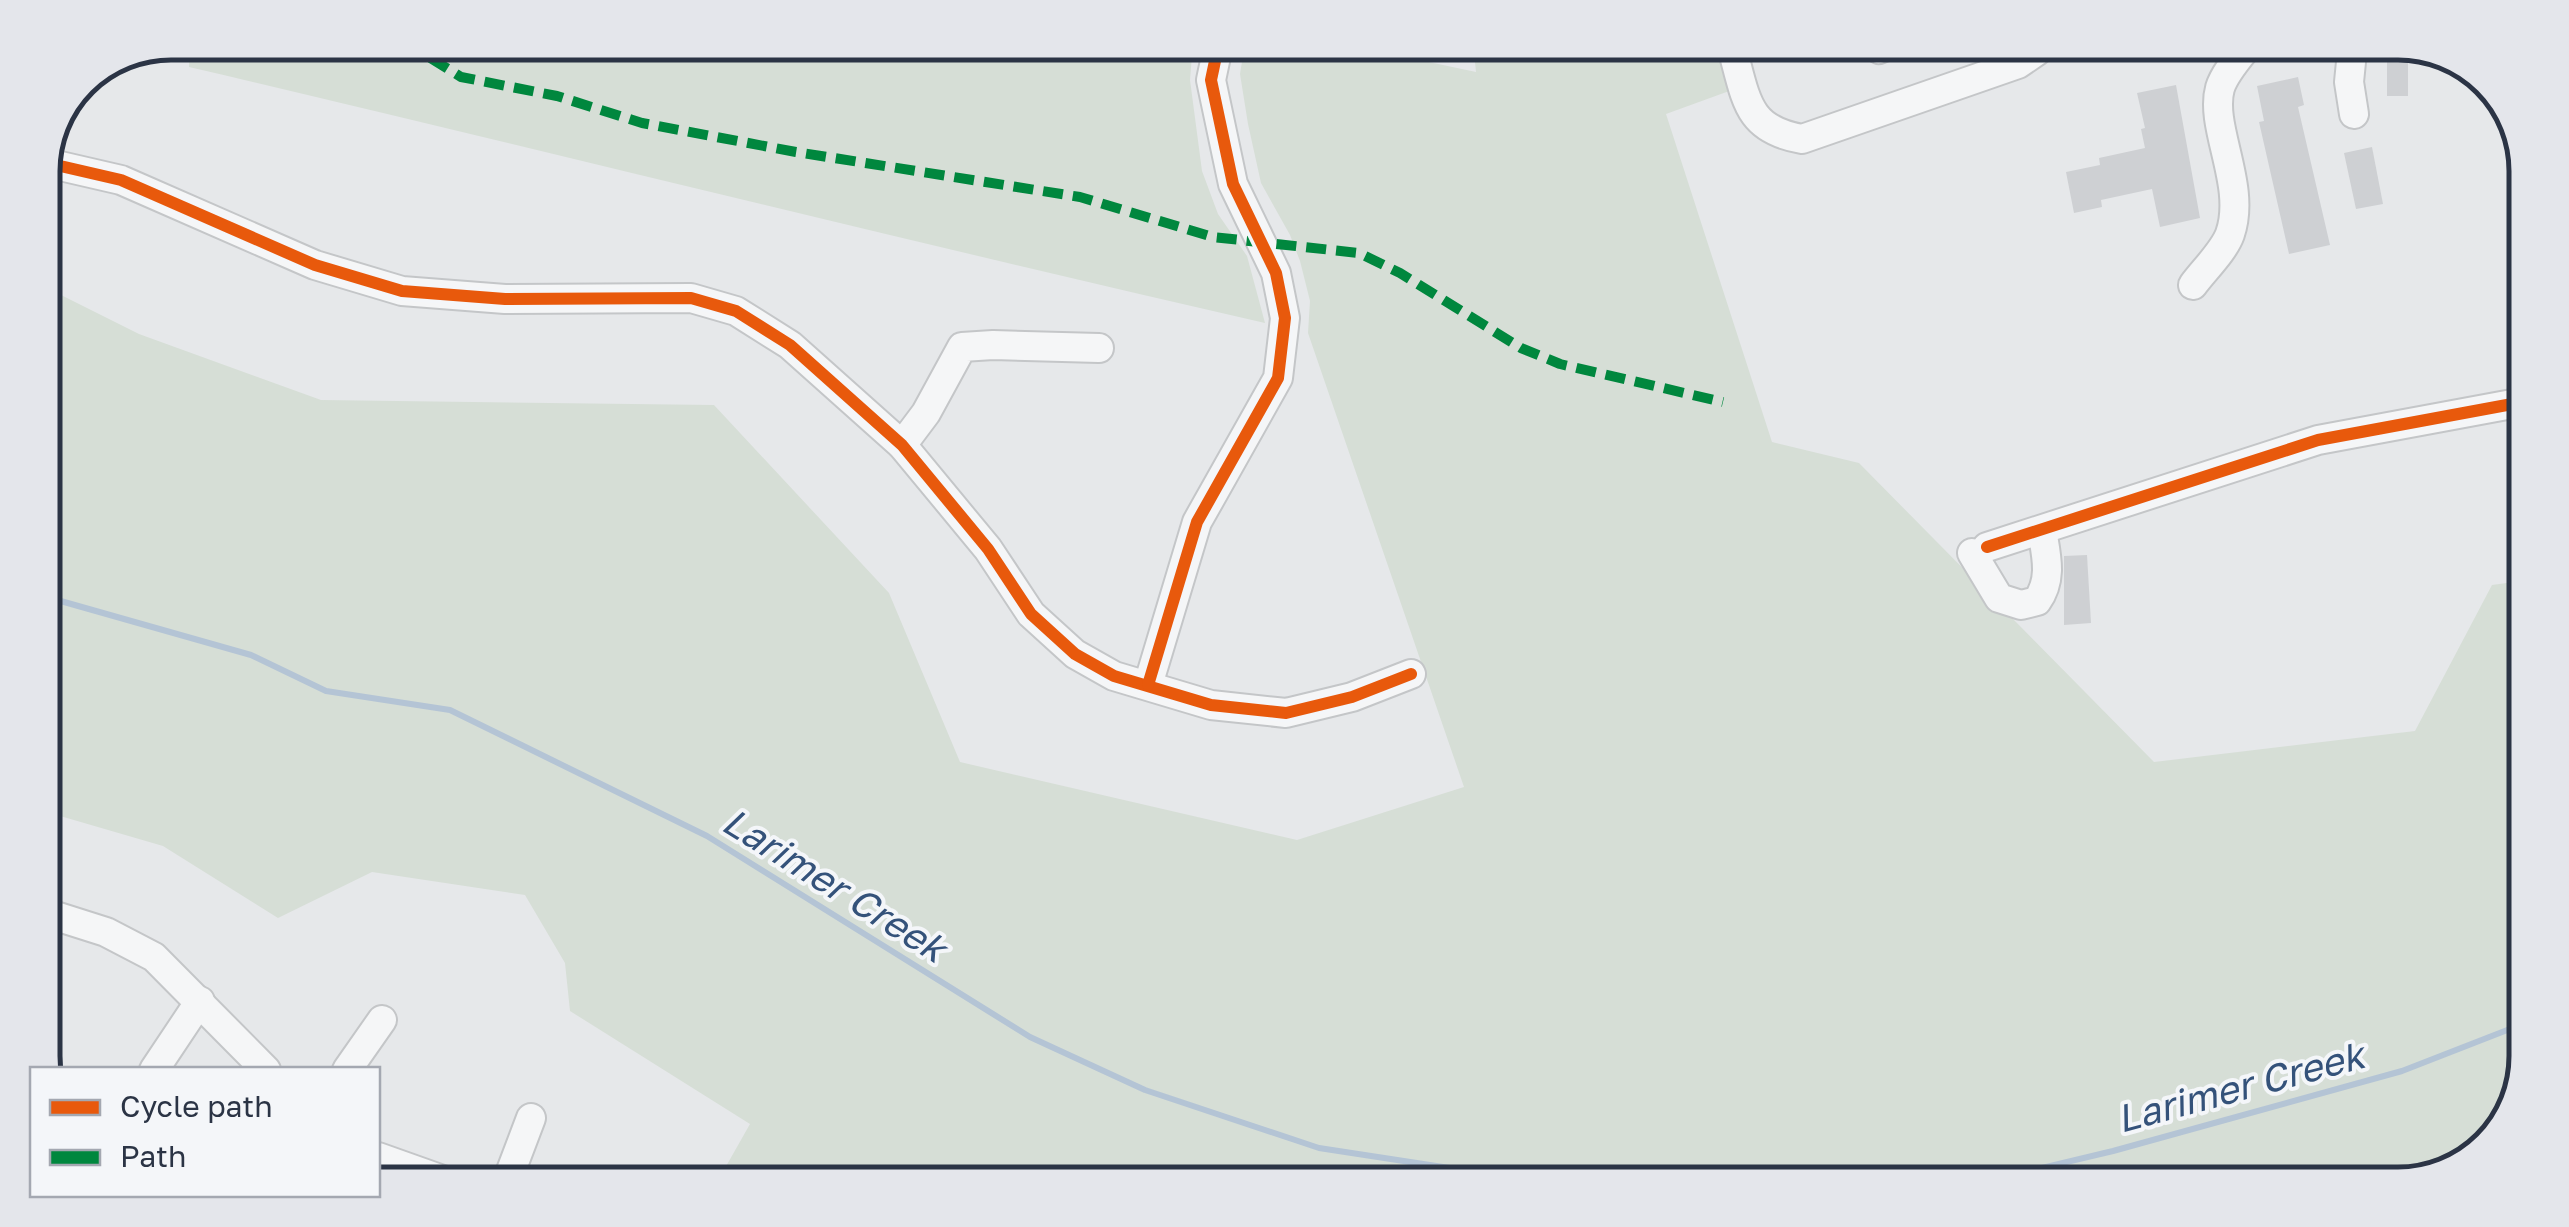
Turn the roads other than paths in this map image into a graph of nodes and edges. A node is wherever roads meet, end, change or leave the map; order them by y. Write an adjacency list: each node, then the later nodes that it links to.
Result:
1 (1215, 60): 14 (street)
2 (1735, 60): 3 (street)
3 (2024, 60)
4 (2239, 60): 8 (street)
5 (2351, 60): 6 (street)
6 (2354, 114)
7 (60, 166): 11 (street)
8 (2193, 284)
9 (1100, 348): 11 (street)
10 (2509, 405): 12 (street)
11 (902, 445): 14 (street)
12 (2042, 530): 12 (street)
13 (1412, 674): 14 (street)
14 (1148, 685)
15 (60, 917): 16 (street)
16 (200, 1001): 18 (street); 19 (street)
17 (382, 1020): 20 (street)
18 (156, 1067)
19 (263, 1067)
20 (349, 1067)
21 (532, 1118): 24 (street)
22 (380, 1158): 23 (street)
23 (406, 1167)
24 (513, 1167)

